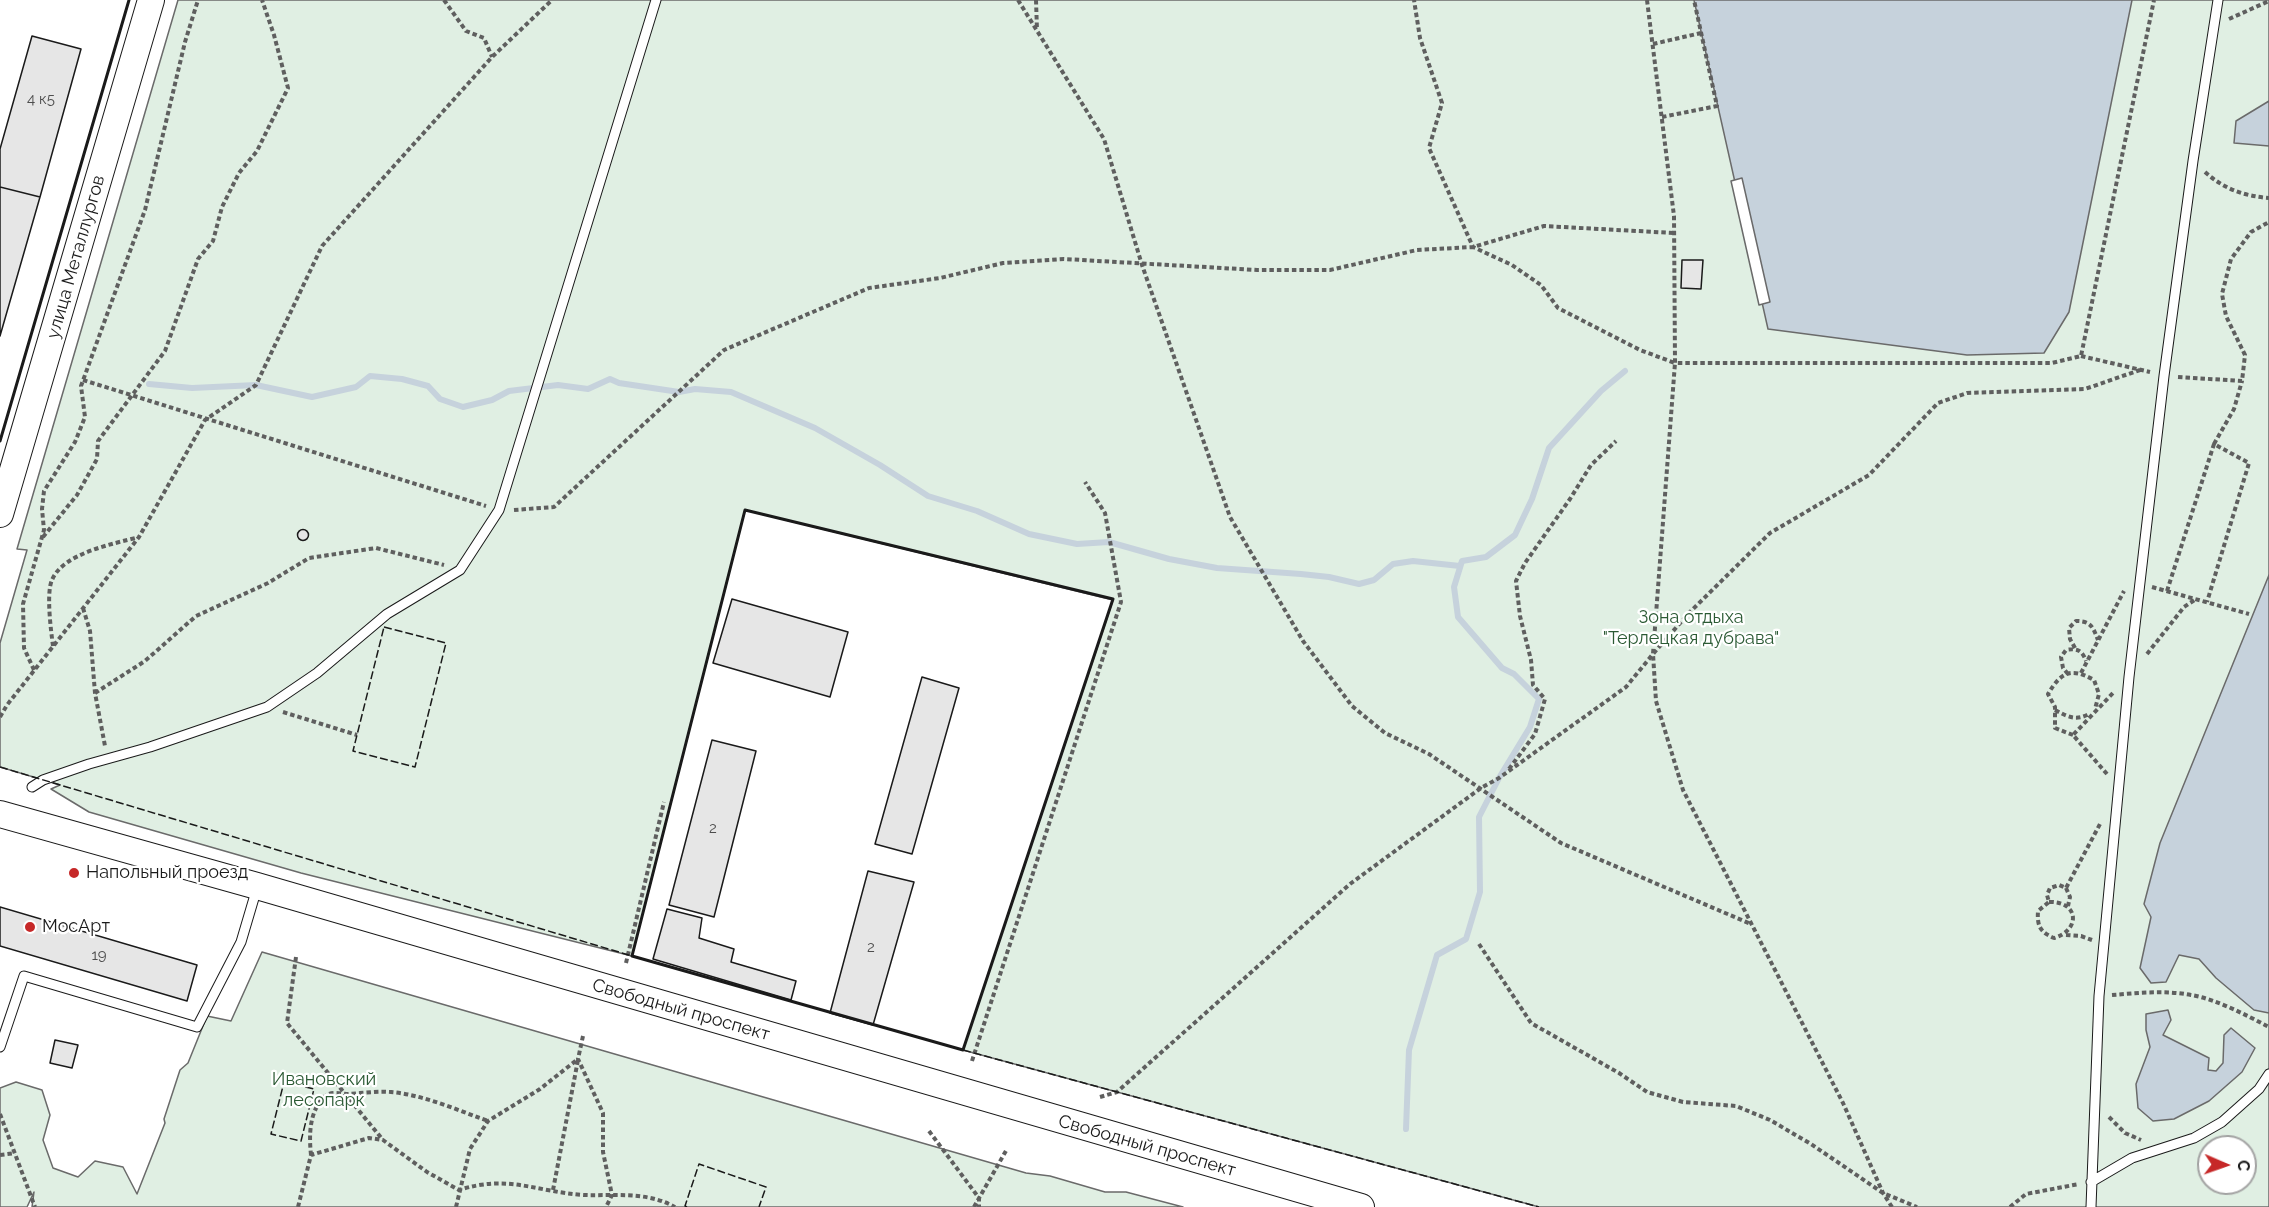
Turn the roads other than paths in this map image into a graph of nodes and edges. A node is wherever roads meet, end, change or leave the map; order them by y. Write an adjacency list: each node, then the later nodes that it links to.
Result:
1 (151, 0): 4 (main road, улица Металлургов)
2 (656, 0): 5 (lane)
3 (2218, 0): 10 (lane)
4 (0, 514)
5 (32, 787)
6 (0, 814): 7 (main road, Свободный проспект)
7 (257, 886): 8 (lane); 11 (main road, Свободный проспект)
8 (0, 1047)
9 (2269, 1074): 10 (lane)
10 (2091, 1182): 12 (lane)
11 (1353, 1206)
12 (2091, 1207)

